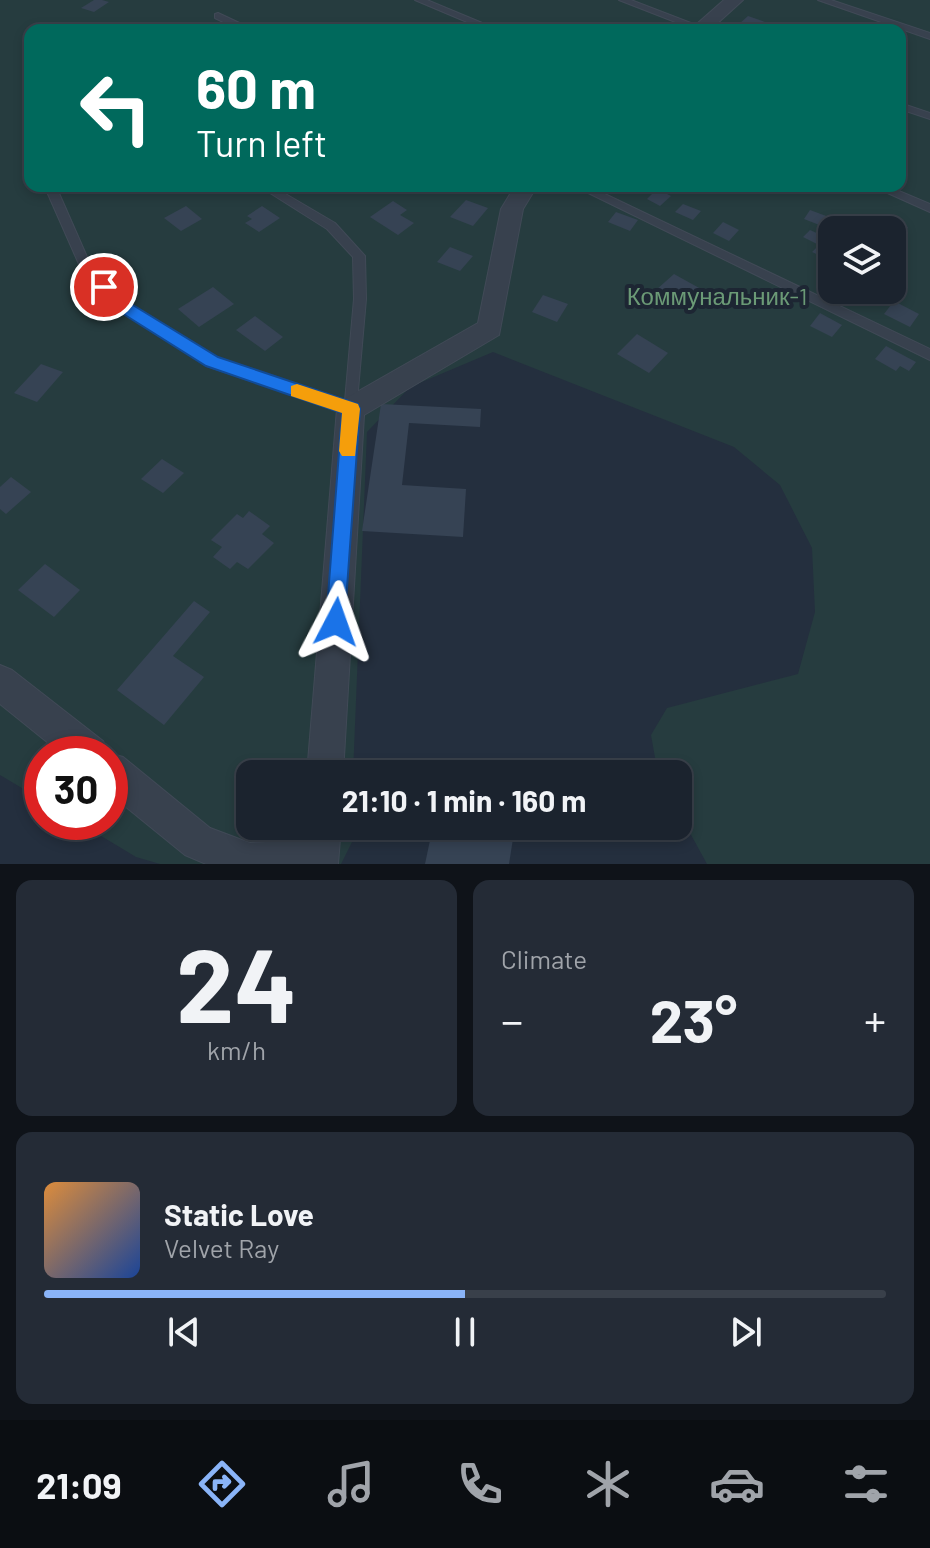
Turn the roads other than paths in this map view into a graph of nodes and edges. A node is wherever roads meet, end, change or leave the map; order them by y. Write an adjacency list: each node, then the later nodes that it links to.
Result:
1 (419, 0): 7 (lane)
2 (623, 0): 8 (lane)
3 (734, 0): 9 (street)
4 (822, 0): 10 (lane)
5 (218, 16): 6 (lane)
6 (235, 24)
7 (479, 24)
8 (688, 24)
9 (707, 24)
10 (894, 24)
11 (906, 28): 12 (lane)
12 (930, 36)
13 (906, 108): 14 (lane)
14 (930, 116)
15 (274, 192): 22 (lane)
16 (522, 192): 22 (street)
17 (591, 192): 21 (lane)
18 (891, 192): 20 (lane)
19 (54, 194): 22 (lane)
20 (930, 208)
21 (930, 355)
22 (351, 409): 25 (street)
23 (0, 682): 24 (street)
24 (68, 736)
25 (326, 760)
26 (128, 785): 27 (street)
27 (320, 850)

